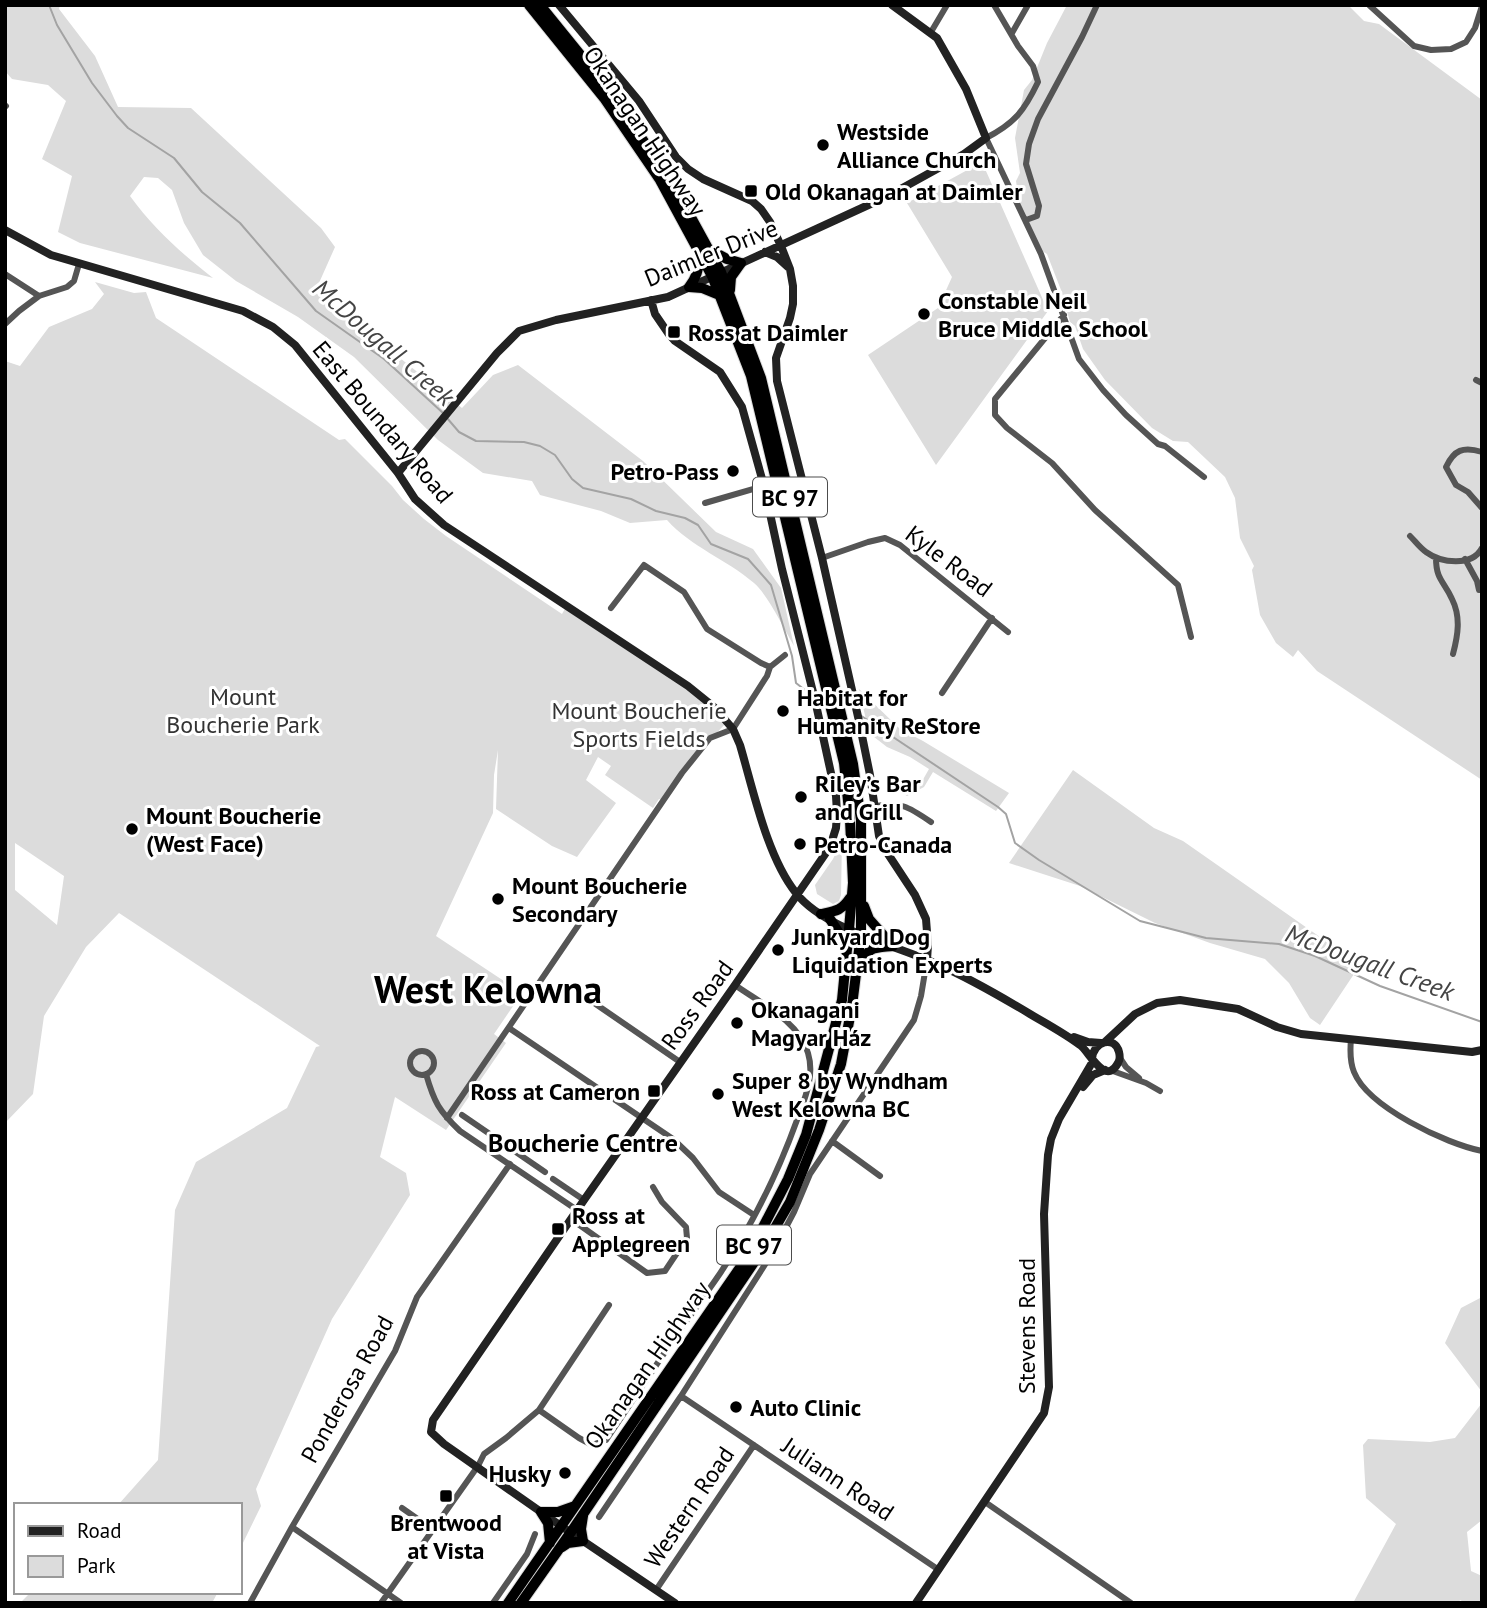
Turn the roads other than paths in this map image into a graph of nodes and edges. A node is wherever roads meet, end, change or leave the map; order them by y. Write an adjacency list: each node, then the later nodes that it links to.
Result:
1 (530, 5): 16 (highway, Okanagan Highway / BC 97)
2 (540, 5): 18 (highway, Okanagan Highway / BC 97)
3 (559, 5): 17 (street)
4 (892, 5): 11 (street)
5 (947, 5): 11 (street)
6 (994, 5): 12 (street)
7 (1028, 5): 12 (street)
8 (1097, 5): 14 (street)
9 (1368, 5): 10 (street)
10 (1482, 6)
11 (931, 32): 13 (street)
12 (1012, 33): 13 (street, Daimler Drive)
13 (986, 138): 14 (street); 17 (street, Daimler Drive)
14 (1026, 220): 29 (street)
15 (5, 230): 21 (street, East Boundary Road)
16 (696, 245): 24 (highway, Okanagan Highway / BC 97); 25 (highway)
17 (781, 246): 19 (street, Daimler Drive); 22 (street)
18 (708, 248): 20 (highway); 24 (highway, Okanagan Highway / BC 97)
19 (765, 253): 20 (street, Daimler Drive); 22 (street)
20 (741, 263): 24 (street, Daimler Drive); 27 (highway)
21 (79, 264): 26 (street); 32 (street, East Boundary Road)
22 (790, 269): 39 (street)
23 (5, 274): 26 (street)
24 (717, 274): 25 (street, Daimler Drive); 27 (highway, Okanagan Highway / BC 97)
25 (689, 287): 27 (highway); 28 (street, Daimler Drive)
26 (39, 296): 30 (street)
27 (725, 296): 55 (highway, Okanagan Highway / BC 97)
28 (651, 300): 32 (street, Daimler Drive); 34 (street, Ross Road)
29 (1064, 315): 33 (street); 46 (street)
30 (5, 324)
31 (1482, 452): 36 (street)
32 (398, 473): 51 (street, East Boundary Road)
33 (1204, 477)
34 (764, 486): 35 (street); 54 (street, Ross Road)
35 (705, 503)
36 (1482, 508)
37 (1410, 536): 40 (street)
38 (1482, 548): 41 (street)
39 (821, 558): 44 (street, Kyle Road); 52 (street)
40 (1436, 558): 41 (street); 47 (street)
41 (1465, 559): 42 (street)
42 (1479, 590)
43 (611, 608): 49 (street)
44 (992, 618): 45 (street, Kyle Road); 50 (street)
45 (1008, 632)
46 (1191, 637)
47 (1452, 654)
48 (785, 655): 49 (street)
49 (770, 667): 51 (street)
50 (942, 693)
51 (733, 729): 54 (street); 66 (street)
52 (874, 806): 53 (street); 61 (street)
53 (931, 822)
54 (797, 895): 56 (street); 63 (street, Ross Road)
55 (857, 898): 56 (highway); 57 (highway, Okanagan Highway / BC 97); 58 (highway, Okanagan Highway / BC 97); 59 (highway)
56 (825, 917): 57 (street); 60 (highway)
57 (849, 929): 58 (street); 60 (highway, Okanagan Highway / BC 97)
58 (862, 934): 59 (street); 62 (highway, Okanagan Highway / BC 97)
59 (892, 946): 61 (street); 62 (highway)
60 (847, 947): 101 (highway, Okanagan Highway / BC 97)
61 (927, 960): 67 (street); 82 (street)
62 (855, 981): 101 (highway, Okanagan Highway / BC 97)
63 (735, 985): 73 (street, Ross Road); 92 (street)
64 (581, 994): 73 (street)
65 (1127, 1022): 68 (street); 69 (street); 71 (street)
66 (509, 1028): 80 (street); 81 (street)
67 (1064, 1033): 69 (street); 72 (street)
68 (1351, 1039): 70 (street); 84 (street)
69 (1103, 1043): 71 (street); 72 (street)
70 (1482, 1050)
71 (1119, 1054): 74 (street); 76 (street)
72 (1093, 1060): 74 (street); 78 (street, Stevens Road)
73 (680, 1062): 81 (street, Ross Road)
74 (1107, 1070): 76 (street); 78 (street, Stevens Road)
75 (426, 1074): 80 (street)
76 (1146, 1083): 77 (street)
77 (1160, 1091)
78 (1072, 1099): 99 (street, Stevens Road)
79 (462, 1115): 83 (street)
80 (447, 1118): 85 (street)
81 (641, 1118): 90 (street, Ross Road); 92 (street)
82 (832, 1141): 87 (street); 95 (street)
83 (512, 1149): 85 (street, Ponderosa Road); 86 (street)
84 (1482, 1151)
85 (508, 1163): 91 (street); 104 (street, Ponderosa Road)
86 (545, 1172)
87 (880, 1175)
88 (553, 1180): 90 (street)
89 (653, 1187): 93 (street)
90 (584, 1200): 91 (street, Ross Road)
91 (577, 1210): 93 (street, Ross Road)
92 (754, 1215): 96 (street)
93 (571, 1219): 98 (street, Ross Road)
94 (609, 1305): 96 (street)
95 (681, 1396): 97 (street, Juliann Road); 103 (street)
96 (539, 1409): 98 (street)
97 (754, 1445): 110 (street, Juliann Road); 111 (street, Western Road)
98 (478, 1466): 102 (street, Ross Road); 105 (street)
99 (985, 1503): 110 (street, Stevens Road); 121 (street)
100 (402, 1508): 105 (street)
101 (579, 1509): 102 (highway); 106 (highway, Okanagan Highway / BC 97); 108 (highway)
102 (541, 1511): 106 (street, Ross Road); 109 (highway)
103 (599, 1517)
104 (292, 1527): 112 (street); 113 (street, Ponderosa Road)
105 (432, 1529): 112 (street)
106 (566, 1529): 108 (street, Ross Road); 109 (highway, Okanagan Highway / BC 97)
107 (535, 1534): 116 (street)
108 (583, 1541): 109 (highway); 111 (street, Ross Road)
109 (554, 1546): 117 (highway, Okanagan Highway / BC 97); 118 (highway, Okanagan Highway / BC 97)
110 (939, 1570): 120 (street, Stevens Road)
111 (656, 1590): 119 (street, Ross Road)
112 (387, 1594): 114 (street); 115 (street)
113 (250, 1603)
114 (381, 1603)
115 (401, 1603)
116 (493, 1603)
117 (508, 1603)
118 (521, 1603)
119 (675, 1603)
120 (916, 1603)
121 (1131, 1603)

